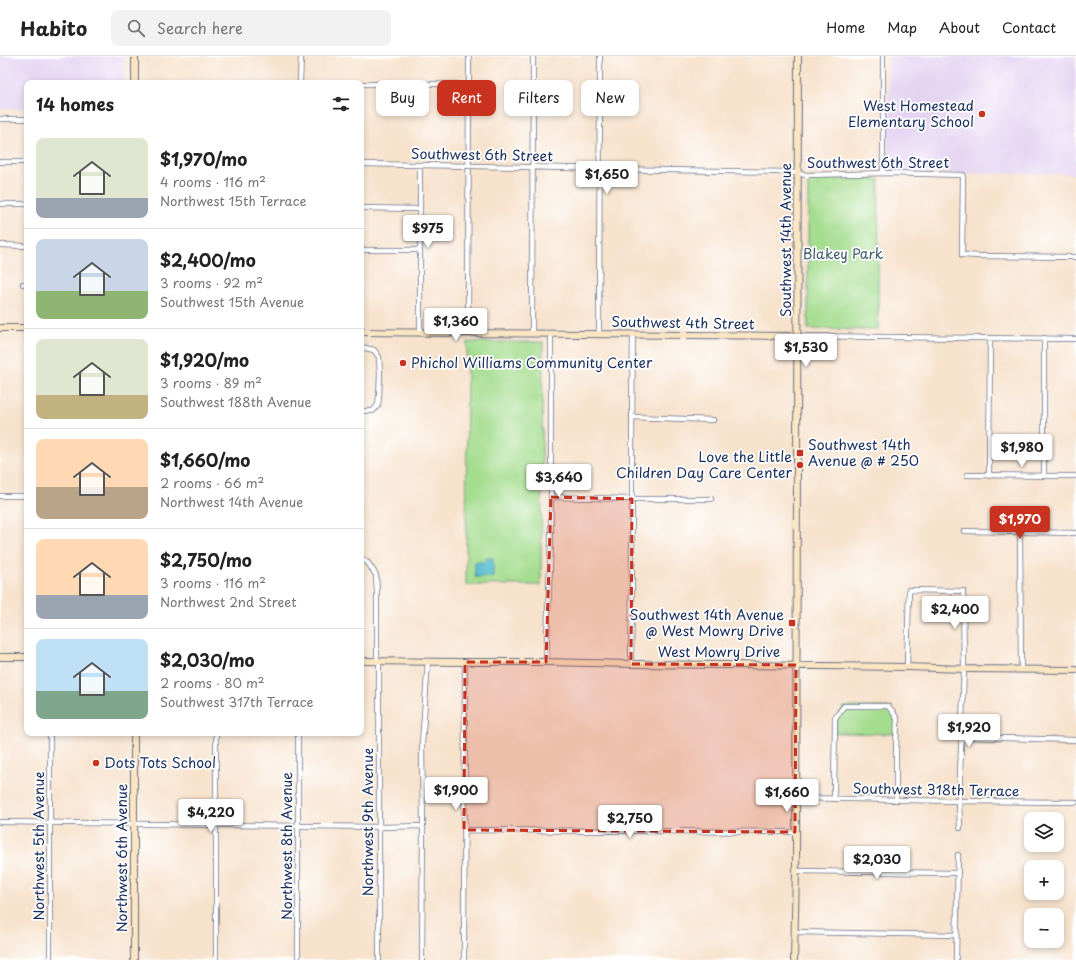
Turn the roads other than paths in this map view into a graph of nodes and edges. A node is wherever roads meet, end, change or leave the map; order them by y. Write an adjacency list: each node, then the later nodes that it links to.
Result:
1 (134, 56): 8 (street)
2 (301, 56): 9 (street)
3 (469, 56): 18 (street)
4 (533, 56): 19 (street)
5 (600, 56): 20 (street)
6 (798, 56): 21 (street, Southwest 14th Avenue)
7 (883, 56): 22 (street)
8 (135, 80)
9 (300, 80)
10 (364, 84): 11 (street)
11 (437, 84)
12 (0, 119): 13 (street)
13 (24, 119)
14 (0, 162): 15 (street)
15 (24, 162)
16 (364, 164): 17 (street, Southwest 6th Street)
17 (420, 165): 18 (street, Southwest 6th Street); 26 (street)
18 (468, 166): 19 (street, Southwest 6th Street); 36 (street)
19 (533, 167): 20 (street, Southwest 6th Street); 37 (street)
20 (599, 169): 21 (street, Southwest 6th Street); 39 (street)
21 (798, 173): 22 (street, Southwest 6th Street); 41 (street, Southwest 14th Avenue)
22 (883, 173): 31 (street, Southwest 6th Street)
23 (0, 204): 24 (street)
24 (24, 204)
25 (364, 208): 26 (street)
26 (420, 209): 30 (street)
27 (0, 245): 28 (street)
28 (24, 246)
29 (364, 250): 30 (street)
30 (420, 250): 35 (street)
31 (1076, 257)
32 (0, 328): 33 (street)
33 (24, 328)
34 (364, 332): 35 (street, Southwest 4th Street)
35 (420, 332): 36 (street, Southwest 4th Street)
36 (468, 333): 37 (street, Southwest 4th Street)
37 (532, 334): 38 (street, Southwest 4th Street)
38 (551, 334): 39 (street, Southwest 4th Street); 55 (street)
39 (599, 334): 40 (street, Southwest 4th Street)
40 (633, 335): 41 (street, Southwest 4th Street); 47 (street)
41 (797, 336): 42 (street, Southwest 4th Street); 70 (street, Southwest 14th Avenue)
42 (990, 338): 43 (street, Southwest 4th Street); 50 (street)
43 (1044, 338): 44 (street, Southwest 4th Street); 51 (street)
44 (1076, 339)
45 (364, 348): 46 (street)
46 (364, 411)
47 (632, 417): 48 (street); 56 (street)
48 (713, 420)
49 (967, 476): 50 (street)
50 (989, 476): 51 (street)
51 (1044, 476): 52 (street)
52 (1076, 476)
53 (0, 496): 54 (street)
54 (24, 496)
55 (551, 497): 56 (street); 68 (street)
56 (632, 499): 57 (street); 69 (street)
57 (711, 499)
58 (964, 531): 59 (street)
59 (1020, 531): 60 (street); 73 (street)
60 (1076, 533)
61 (364, 560): 65 (street, Northwest 9th Avenue)
62 (0, 657): 63 (street)
63 (24, 657)
64 (364, 661): 65 (street, West Mowry Drive)
65 (378, 661): 66 (street, West Mowry Drive); 92 (street, Northwest 9th Avenue)
66 (428, 661): 67 (street, West Mowry Drive); 91 (street)
67 (465, 662): 68 (street, West Mowry Drive); 94 (street)
68 (546, 662): 69 (street, West Mowry Drive)
69 (631, 664): 70 (street, West Mowry Drive)
70 (796, 665): 71 (street, West Mowry Drive); 81 (street, Southwest 14th Avenue)
71 (907, 667): 72 (street, West Mowry Drive); 72 (street)
72 (964, 669): 73 (street, West Mowry Drive); 79 (street)
73 (1020, 669): 74 (street, West Mowry Drive)
74 (1076, 670)
75 (50, 736): 87 (street, Northwest 5th Avenue)
76 (134, 736): 88 (street, Northwest 6th Avenue)
77 (216, 736): 89 (street)
78 (298, 736): 90 (street, Northwest 8th Avenue)
79 (961, 737): 80 (street); 84 (street)
80 (1076, 740)
81 (796, 798): 82 (street, Southwest 318th Terrace); 95 (street, Southwest 14th Avenue)
82 (834, 799): 83 (street, Southwest 318th Terrace); 83 (street)
83 (896, 800): 84 (street, Southwest 318th Terrace)
84 (959, 801): 85 (street, Southwest 318th Terrace); 93 (street)
85 (1076, 802)
86 (0, 822): 87 (street)
87 (50, 822): 88 (street); 101 (street, Northwest 5th Avenue)
88 (134, 824): 89 (street); 102 (street, Northwest 6th Avenue)
89 (216, 825): 90 (street); 103 (street)
90 (298, 826): 92 (street); 104 (street, Northwest 8th Avenue)
91 (423, 826): 92 (street); 106 (street)
92 (379, 827): 105 (street, Northwest 9th Avenue)
93 (960, 828)
94 (464, 830): 95 (street); 107 (street)
95 (795, 832): 97 (street, Southwest 14th Avenue)
96 (958, 855): 98 (street)
97 (796, 870): 98 (street); 99 (street, Southwest 14th Avenue)
98 (958, 873): 100 (street)
99 (794, 932): 100 (street); 108 (street, Southwest 14th Avenue)
100 (956, 934): 109 (street)
101 (50, 960)
102 (134, 960)
103 (216, 960)
104 (298, 960)
105 (379, 960)
106 (422, 960)
107 (464, 960)
108 (794, 960)
109 (956, 960)

